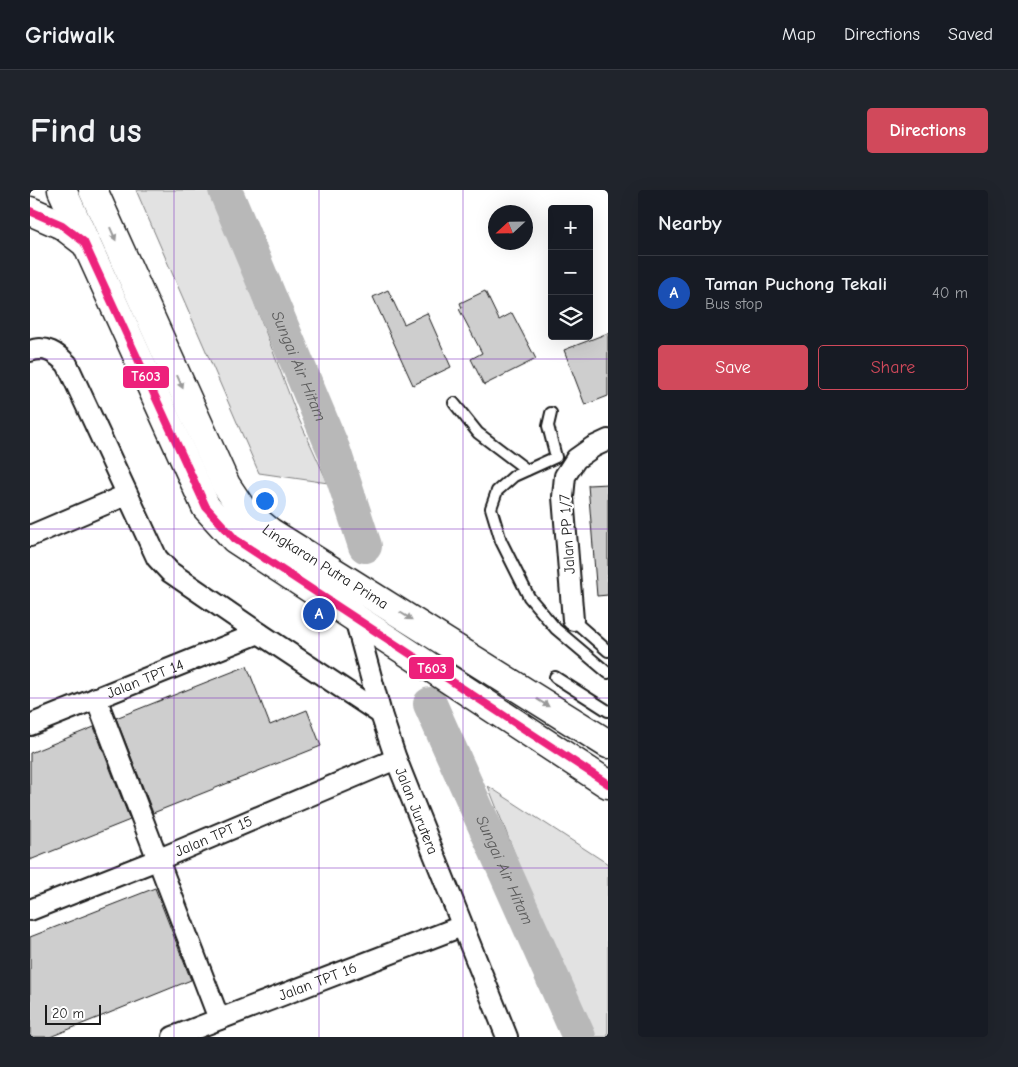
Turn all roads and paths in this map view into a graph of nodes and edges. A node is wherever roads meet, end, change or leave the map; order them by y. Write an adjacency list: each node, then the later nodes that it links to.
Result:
1 (62, 190): 4 (main road, Lingkaran Putra Prima)
2 (93, 190): 12 (main road, Lingkaran Putra Prima, one-way to 12)
3 (30, 211): 4 (main road)
4 (84, 242): 13 (main road, Lingkaran Putra Prima)
5 (30, 351): 10 (street)
6 (454, 403): 9 (lane)
7 (550, 412): 9 (lane)
8 (608, 440): 14 (street, Jalan PP 1/7)
9 (527, 470): 17 (lane)
10 (126, 495): 11 (street); 15 (street)
11 (30, 536)
12 (346, 578): 13 (street, Jalan Jurutera); 23 (main road, Lingkaran Putra Prima, one-way to 23)
13 (355, 617): 21 (street, Jalan Jurutera); 23 (main road, Lingkaran Putra Prima)
14 (574, 620): 16 (lane)
15 (259, 634): 19 (street, Jalan TPT 14); 21 (street)
16 (608, 651)
17 (608, 673)
18 (555, 677): 20 (lane)
19 (96, 698): 22 (street, Jalan TPT 14); 25 (street)
20 (608, 711)
21 (381, 714): 24 (street, Jalan Jurutera)
22 (30, 725)
23 (602, 757)
24 (396, 759): 25 (street, Jalan TPT 15); 27 (street, Jalan Jurutera)
25 (157, 860): 26 (street, Jalan TPT 15); 28 (street)
26 (30, 910)
27 (462, 926): 28 (street, Jalan TPT 16); 30 (street, Jalan Jurutera)
28 (218, 1019): 29 (street, Jalan TPT 16)
29 (173, 1037)
30 (506, 1037)

